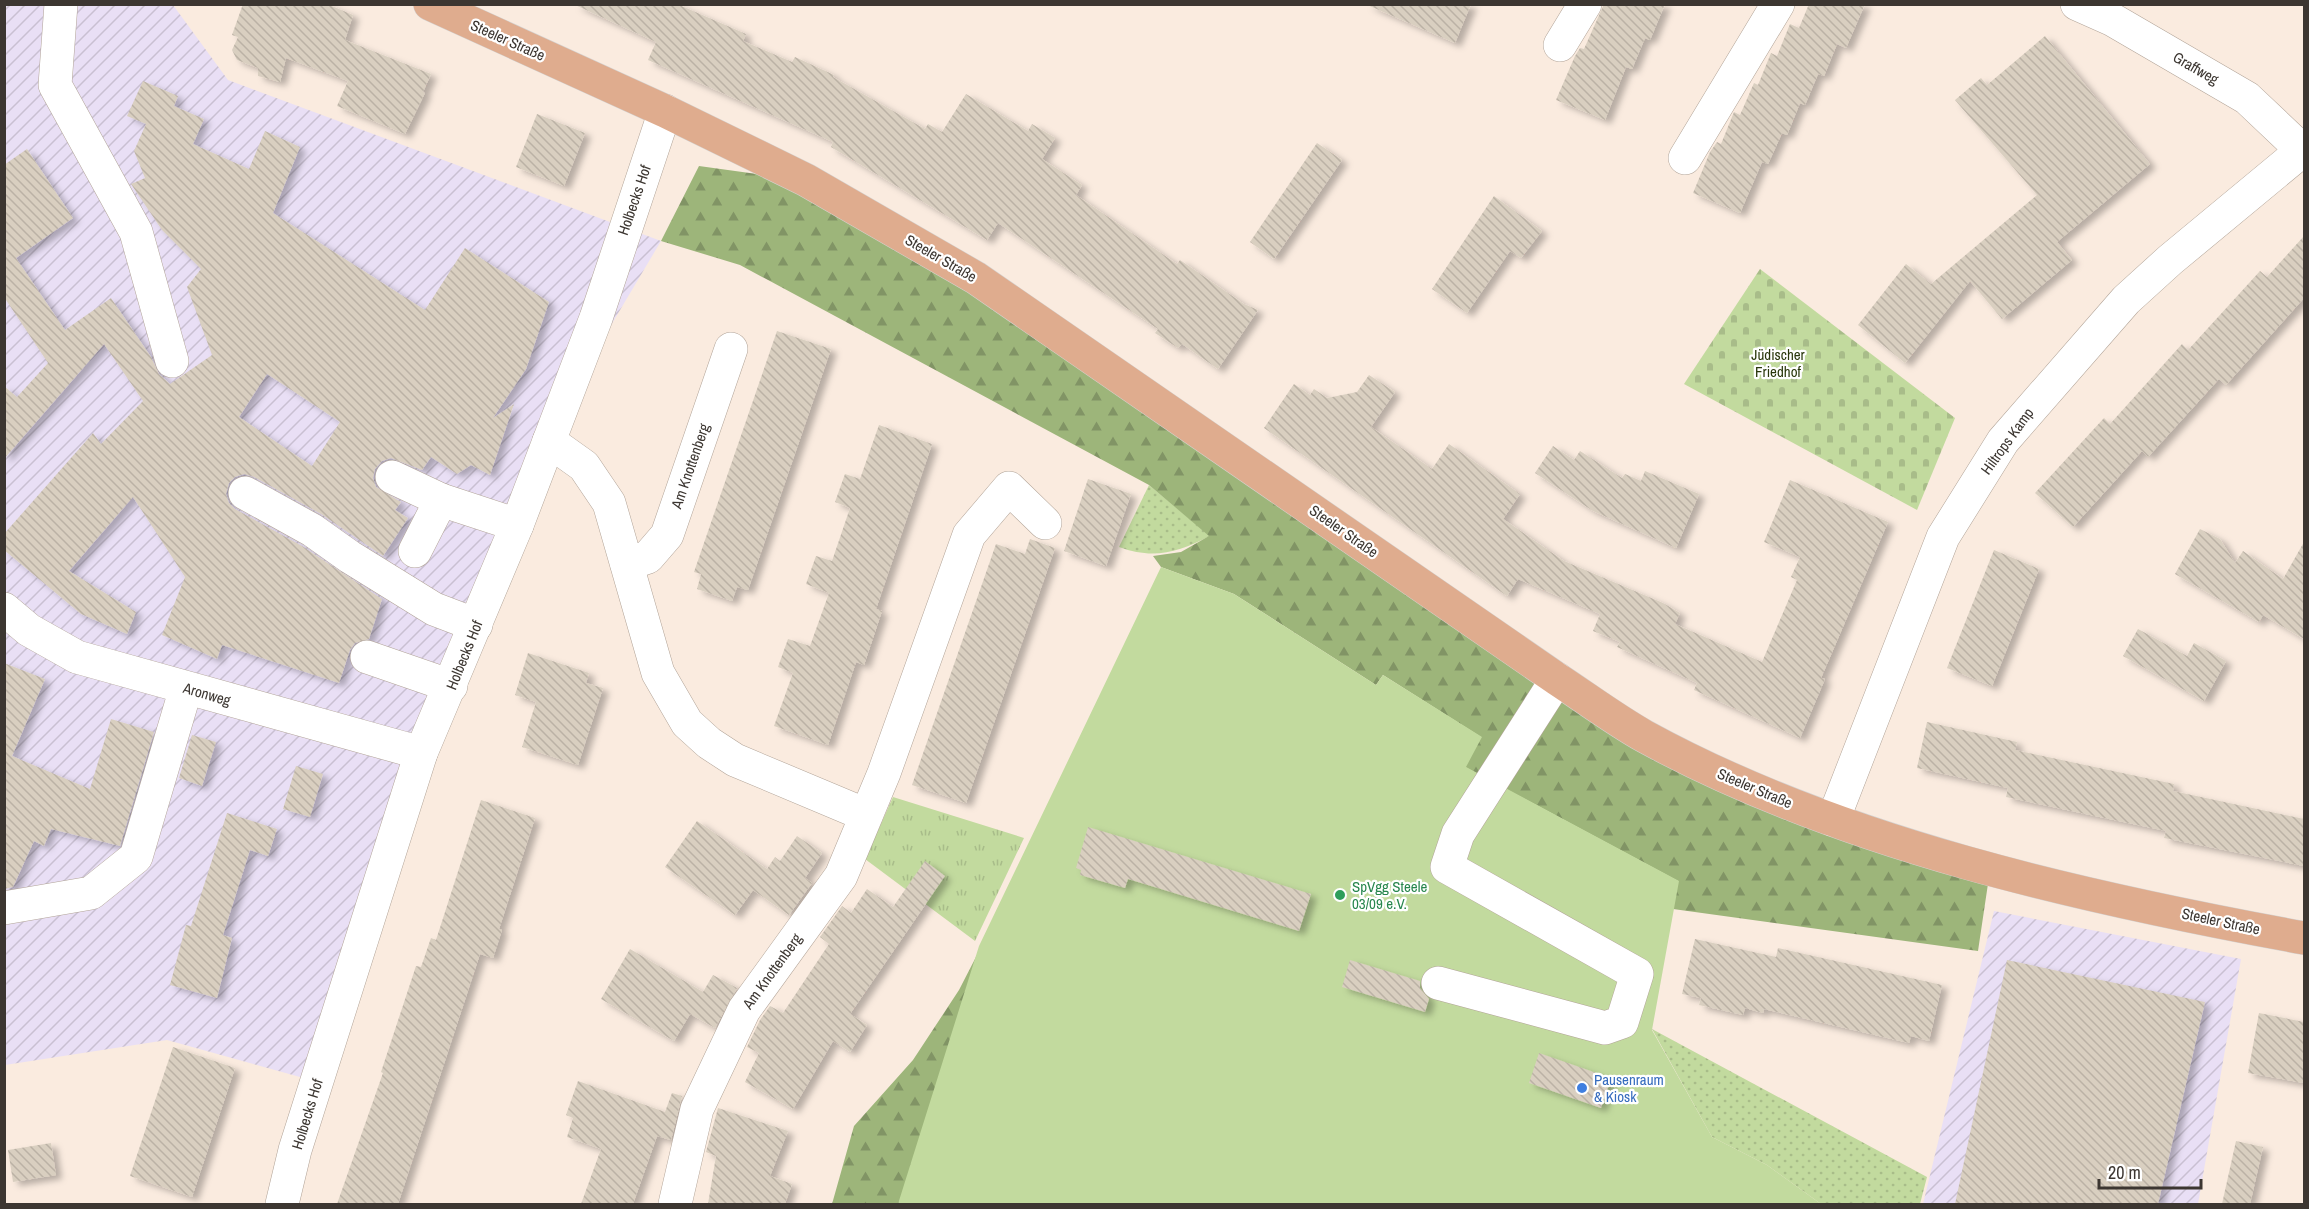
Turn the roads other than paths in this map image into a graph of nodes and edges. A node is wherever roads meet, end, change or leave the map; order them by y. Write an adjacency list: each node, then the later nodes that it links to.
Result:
1 (61, 4): 12 (street)
2 (430, 4): 6 (main road, Steeler Straße)
3 (1585, 4): 7 (street)
4 (1778, 4): 10 (street)
5 (2077, 4): 9 (street, Graffweg)
6 (464, 11): 8 (main road, Steeler Straße)
7 (1560, 45)
8 (665, 111): 13 (street, Holbecks Hof); 24 (main road, Steeler Straße)
9 (2303, 149): 29 (street, Hiltrops Kamp)
10 (1685, 158)
11 (731, 349): 20 (street, Am Knottenberg)
12 (172, 361)
13 (549, 441): 18 (street, Holbecks Hof); 20 (street)
14 (392, 477): 16 (street)
15 (245, 493): 22 (street)
16 (441, 500): 18 (street); 19 (street)
17 (1045, 523): 28 (street, Am Knottenberg)
18 (517, 525): 22 (street, Holbecks Hof)
19 (415, 551)
20 (627, 564): 28 (street)
21 (4, 609): 26 (street, Aronweg)
22 (476, 624): 25 (street, Holbecks Hof)
23 (367, 657): 25 (street)
24 (1557, 679): 29 (main road, Steeler Straße); 32 (street)
25 (451, 686): 27 (street, Holbecks Hof)
26 (186, 688): 27 (street, Aronweg); 30 (street)
27 (421, 753): 33 (street, Holbecks Hof)
28 (867, 815): 34 (street, Am Knottenberg)
29 (1833, 820): 31 (main road, Steeler Straße)
30 (4, 908)
31 (2304, 938)
32 (1438, 982)
33 (282, 1204)
34 (675, 1204)

